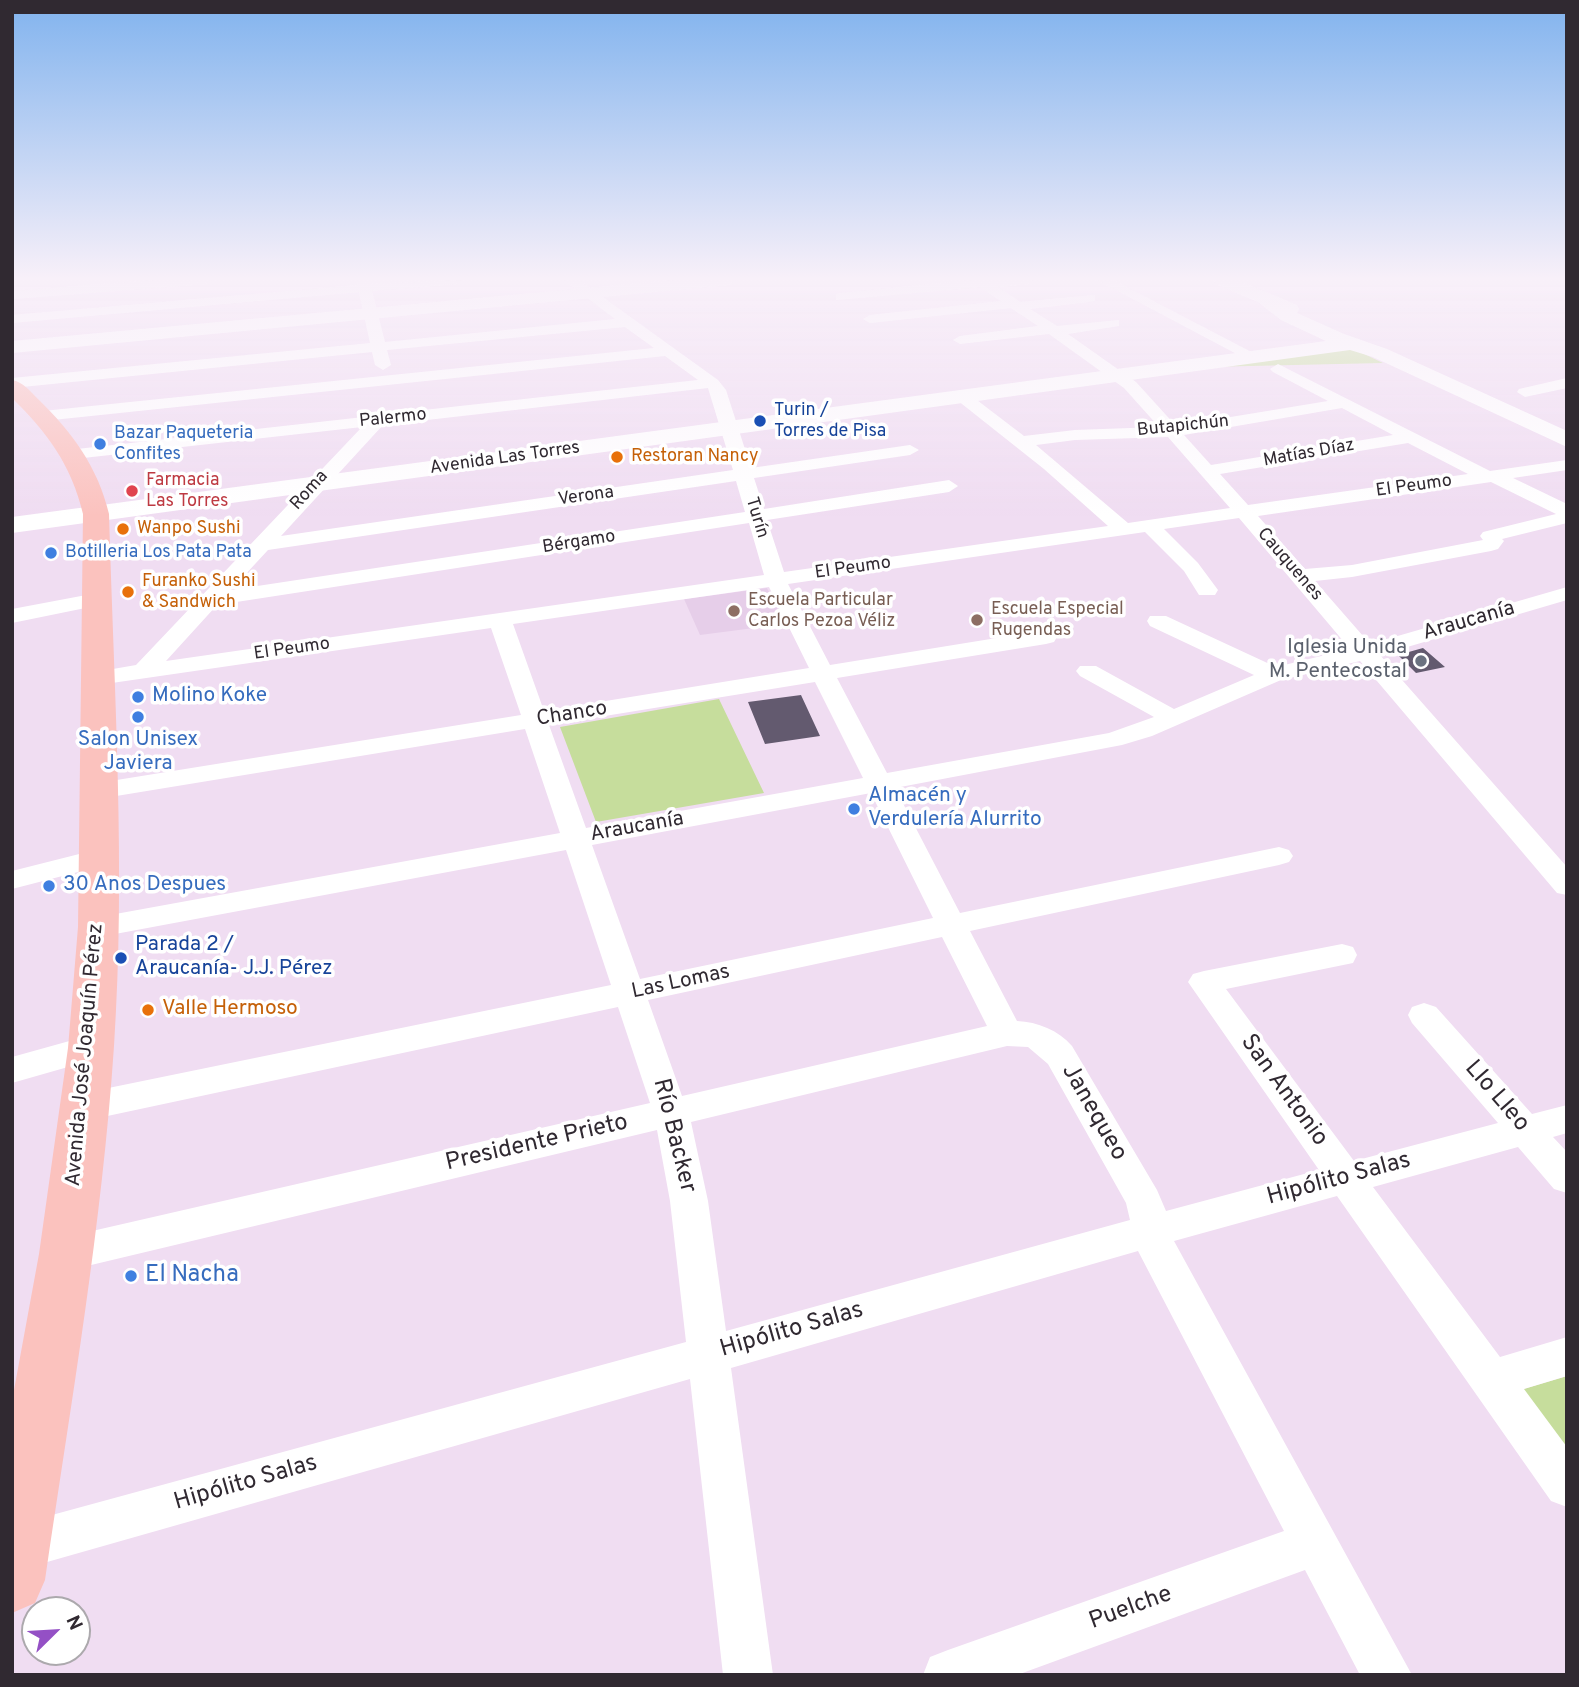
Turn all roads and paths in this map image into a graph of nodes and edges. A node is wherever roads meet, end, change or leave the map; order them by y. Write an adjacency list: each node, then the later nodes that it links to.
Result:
1 (284, 359): 16 (street)
2 (381, 359): 18 (street)
3 (616, 359): 18 (street)
4 (679, 359): 14 (street)
5 (1095, 359): 13 (street, Cauquenes)
6 (1240, 359): 11 (main road, Avenida Las Torres)
7 (1393, 359): 8 (main road)
8 (1411, 367): 10 (main road); 27 (main road)
9 (1329, 368): 12 (main road, Avenida Las Torres)
10 (1355, 368)
11 (1165, 369): 12 (main road, Avenida Las Torres); 13 (main road, Avenida Las Torres)
12 (1278, 369): 20 (street)
13 (1120, 376): 19 (main road, Avenida Las Torres); 24 (street, Cauquenes)
14 (712, 383): 22 (street, Palermo); 23 (street, Turín)
15 (1567, 383): 17 (street)
16 (15, 392): 21 (main road, Avenida José Joaquín Pérez)
17 (1525, 392)
18 (388, 393): 21 (street); 22 (street, Roma)
19 (963, 397): 23 (main road, Avenida Las Torres); 28 (street)
20 (1345, 403): 24 (street, Butapichún); 26 (street)
21 (43, 416): 29 (main road, Avenida José Joaquín Pérez)
22 (378, 421): 29 (street, Palermo); 34 (street, Roma)
23 (729, 430): 32 (street, Turín); 34 (main road, Avenida Las Torres)
24 (1171, 432): 28 (street, Butapichún); 31 (street, Cauquenes)
25 (894, 435): 32 (street, Verona)
26 (1411, 437): 31 (street, Matías Díaz); 33 (street)
27 (1567, 440)
28 (1020, 442): 42 (street)
29 (74, 454): 39 (main road, Avenida José Joaquín Pérez)
30 (1567, 465): 33 (street, El Peumo)
31 (1207, 471): 36 (street, Cauquenes)
32 (743, 475): 38 (street, Turín); 43 (street, Verona)
33 (1491, 476): 36 (street, El Peumo); 37 (street)
34 (316, 485): 39 (main road, Avenida Las Torres); 43 (street, Roma)
35 (965, 500): 38 (street, Bérgamo)
36 (1244, 513): 41 (street, El Peumo); 45 (street, Cauquenes)
37 (1567, 514): 45 (street)
38 (755, 515): 46 (street, Turín); 50 (street, Bérgamo)
39 (96, 521): 40 (main road); 44 (main road); 49 (main road, Avenida José Joaquín Pérez)
40 (12, 525)
41 (1150, 526): 42 (street, El Peumo); 47 (street)
42 (1125, 530): 46 (street, El Peumo)
43 (261, 545): 50 (street, Roma)
44 (12, 547)
45 (1298, 576): 55 (street, Cauquenes)
46 (776, 581): 52 (street, El Peumo); 58 (street)
47 (1207, 590)
48 (1567, 593): 55 (street, Araucanía)
49 (97, 599): 51 (street); 60 (main road, Avenida José Joaquín Pérez)
50 (210, 600): 56 (street, Roma)
51 (12, 616)
52 (500, 620): 56 (street, El Peumo); 62 (street, Río Backer)
53 (1158, 621): 59 (street)
54 (1046, 638): 58 (street, Chanco)
55 (1365, 653): 59 (street, Araucanía); 69 (street, Cauquenes)
56 (144, 671): 60 (street, El Peumo)
57 (1088, 671): 61 (street)
58 (823, 674): 62 (street, Chanco); 63 (street)
59 (1273, 675): 61 (street, Araucanía)
60 (97, 678): 64 (main road, Avenida José Joaquín Pérez)
61 (1173, 718): 63 (street, Araucanía)
62 (535, 720): 64 (street, Chanco); 65 (street, Río Backer)
63 (878, 783): 65 (street, Araucanía); 70 (street)
64 (98, 791): 67 (main road, Avenida José Joaquín Pérez)
65 (576, 839): 71 (street, Araucanía); 73 (street, Río Backer)
66 (1279, 856): 70 (street, Las Lomas)
67 (99, 858): 68 (street); 71 (main road, Avenida José Joaquín Pérez)
68 (12, 880)
69 (1567, 886)
70 (951, 926): 73 (street, Las Lomas); 75 (street)
71 (99, 927): 76 (main road, Avenida José Joaquín Pérez)
72 (1342, 955): 82 (street, San Antonio)
73 (629, 993): 78 (street, Las Lomas); 79 (street, Río Backer)
74 (1424, 1015): 81 (street, Llo Lleo)
75 (1007, 1034): 79 (street, Presidente Prieto); 84 (street, Janequeo)
76 (91, 1048): 77 (street); 78 (main road, Avenida José Joaquín Pérez)
77 (12, 1070)
78 (83, 1107): 85 (main road, Avenida José Joaquín Pérez)
79 (671, 1113): 85 (street, Presidente Prieto); 86 (street, Río Backer)
80 (1567, 1119): 81 (street, Hipólito Salas)
81 (1524, 1130): 82 (street, Hipólito Salas); 83 (street, Llo Lleo)
82 (1345, 1178): 84 (street, Hipólito Salas); 88 (street, San Antonio)
83 (1567, 1178)
84 (1152, 1231): 86 (street, Hipólito Salas); 90 (street, Janequeo)
85 (66, 1254): 91 (main road, Avenida José Joaquín Pérez)
86 (707, 1355): 91 (street, Hipólito Salas); 92 (street, Río Backer)
87 (1567, 1356): 88 (street)
88 (1491, 1380): 89 (street, San Antonio)
89 (1567, 1485)
90 (1315, 1543): 93 (street, Puelche); 94 (street, Janequeo)
91 (15, 1563)
92 (748, 1675)
93 (948, 1675)
94 (1387, 1675)

